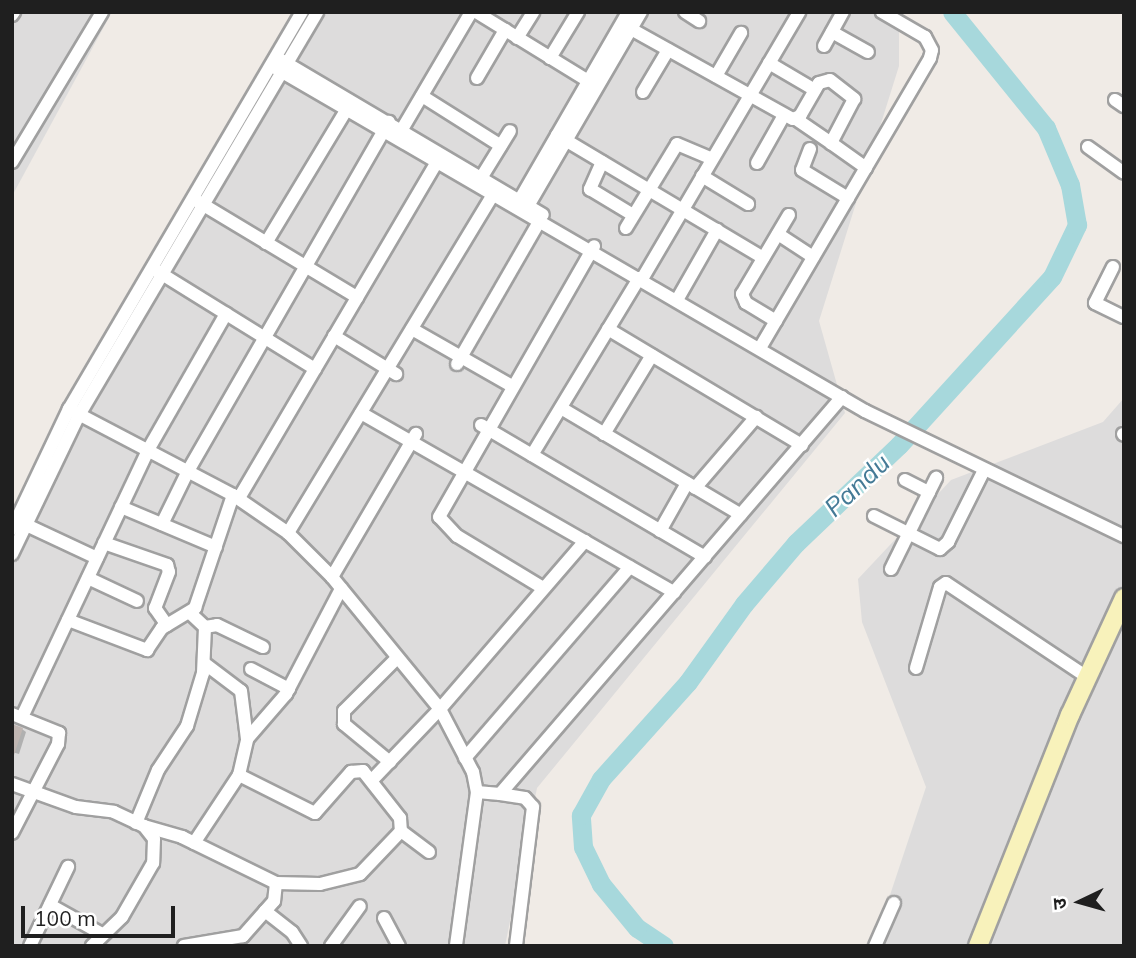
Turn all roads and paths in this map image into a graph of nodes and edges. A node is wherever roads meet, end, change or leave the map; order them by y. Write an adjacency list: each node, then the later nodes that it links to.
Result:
1 (102, 12): 44 (street)
2 (303, 12): 24 (street)
3 (317, 12): 24 (street)
4 (473, 12): 15 (street); 31 (street)
5 (533, 12): 18 (street)
6 (578, 12): 22 (street)
7 (628, 12): 27 (street)
8 (641, 12): 14 (street)
9 (685, 12): 13 (street)
10 (843, 12): 16 (street)
11 (883, 12): 47 (street)
12 (796, 13): 23 (street)
13 (699, 21)
14 (631, 29): 20 (street); 37 (street)
15 (505, 30): 18 (street); 26 (street)
16 (832, 32): 19 (street); 21 (street)
17 (741, 33): 25 (street)
18 (517, 38): 22 (street)
19 (824, 46)
20 (668, 50): 25 (street); 29 (street)
21 (868, 52)
22 (550, 58): 27 (street)
23 (769, 63): 28 (street); 30 (street)
24 (280, 65): 32 (street); 54 (street)
25 (716, 76): 30 (street)
26 (477, 78)
27 (588, 81): 37 (street)
28 (815, 90): 33 (street); 38 (street)
29 (643, 92)
30 (750, 95): 33 (street); 43 (street)
31 (422, 96): 35 (street); 39 (street)
32 (349, 105): 34 (street); 64 (street)
33 (790, 117): 38 (street); 46 (street)
34 (387, 127): 35 (street); 42 (street); 68 (street)
35 (401, 131): 42 (street)
36 (510, 131): 39 (street)
37 (561, 137): 45 (street); 56 (street)
38 (831, 143): 47 (street)
39 (501, 146): 50 (street)
40 (1088, 147): 48 (street)
41 (810, 149): 53 (street)
42 (439, 158): 50 (street); 52 (street); 72 (street)
43 (712, 159): 49 (street); 51 (street)
44 (12, 162)
45 (602, 162): 51 (street); 58 (street)
46 (757, 163)
47 (866, 167): 53 (street)
48 (1124, 173)
49 (702, 176): 55 (street); 57 (street)
50 (481, 178): 52 (street)
51 (648, 189): 57 (street); 58 (street)
52 (494, 191): 56 (street); 77 (street)
53 (848, 198): 66 (street)
54 (198, 202): 64 (street); 70 (street)
55 (748, 204)
56 (522, 205): 60 (street); 65 (street)
57 (683, 209): 62 (street); 71 (street)
58 (634, 215): 61 (street)
59 (789, 215): 63 (street)
60 (539, 222): 65 (street); 83 (street)
61 (626, 228)
62 (717, 230): 67 (street); 73 (street)
63 (778, 234): 66 (street); 67 (street)
64 (267, 243): 68 (street)
65 (592, 248): 71 (street); 86 (street)
66 (813, 257): 76 (street)
67 (764, 258): 76 (street)
68 (306, 267): 72 (street); 80 (street)
69 (1113, 267): 75 (street)
70 (157, 271): 74 (street); 89 (street)
71 (641, 278): 73 (street); 78 (street)
72 (357, 297): 79 (street)
73 (677, 300): 81 (street)
74 (226, 314): 80 (street); 96 (street)
75 (1124, 317)
76 (776, 321): 81 (street)
77 (412, 329): 83 (street); 85 (street)
78 (608, 329): 82 (street); 88 (street)
79 (334, 336): 84 (street); 85 (street)
80 (265, 338): 84 (street); 99 (street)
81 (760, 348): 87 (street)
82 (652, 355): 91 (street); 93 (street)
83 (458, 361): 86 (street)
84 (314, 369): 105 (street)
85 (392, 372): 90 (street)
86 (512, 386): 92 (street)
87 (842, 397): 95 (street); 98 (street)
88 (561, 408): 93 (street); 97 (street)
89 (74, 412): 96 (street); 109 (street)
90 (361, 413): 94 (street); 112 (street)
91 (756, 417): 95 (street); 103 (street)
92 (485, 427): 97 (street); 100 (street)
93 (604, 433): 103 (street)
94 (414, 438): 100 (street); 125 (street)
95 (802, 445): 107 (street)
96 (148, 450): 99 (street); 106 (street)
97 (532, 455): 111 (street)
98 (984, 470): 113 (street); 114 (street)
99 (188, 471): 105 (street); 110 (street)
100 (464, 472): 115 (street); 127 (street)
101 (936, 478): 104 (street)
102 (905, 480): 104 (street)
103 (691, 486): 107 (street); 111 (street)
104 (929, 492): 113 (street)
105 (236, 497): 112 (street); 117 (street)
106 (121, 507): 110 (street); 116 (street)
107 (741, 515): 119 (street)
108 (874, 516): 113 (street)
109 (18, 524): 118 (street); 120 (street)
110 (162, 524): 117 (street)
111 (660, 531): 119 (street)
112 (288, 533): 125 (street)
113 (908, 534): 123 (street)
114 (1124, 536)
115 (585, 541): 122 (street); 127 (street)
116 (104, 543): 120 (street); 121 (street)
117 (216, 547): 132 (street)
118 (12, 554)
119 (705, 557): 129 (street)
120 (97, 558): 126 (street)
121 (164, 563): 124 (street); 134 (street)
122 (630, 567): 129 (street); 146 (street)
123 (891, 569)
124 (182, 570)
125 (332, 577): 128 (street)
126 (88, 578): 131 (street); 133 (street)
127 (543, 588): 143 (street)
128 (341, 589): 137 (street); 142 (street)
129 (674, 592): 153 (street)
130 (1124, 598): 141 (street)
131 (136, 601)
132 (190, 613): 134 (street); 135 (street)
133 (68, 620): 134 (street); 144 (street)
134 (167, 625)
135 (205, 626): 136 (street); 138 (street)
136 (263, 648)
137 (397, 658): 143 (street); 147 (street)
138 (204, 663): 145 (street); 154 (street)
139 (916, 668): 141 (street)
140 (251, 669): 142 (street)
141 (1087, 677): 177 (street)
142 (289, 689): 145 (street)
143 (440, 709): 146 (street); 147 (street)
144 (17, 716): 151 (street)
145 (247, 739): 148 (street)
146 (465, 758): 152 (street)
147 (390, 762): 149 (street)
148 (239, 775): 149 (street); 157 (street)
149 (373, 779): 155 (street)
150 (12, 784): 151 (street)
151 (34, 790): 154 (street); 156 (street)
152 (477, 792): 153 (street); 174 (street)
153 (500, 794): 175 (street)
154 (140, 825): 157 (street); 166 (street)
155 (401, 831): 158 (street); 160 (street)
156 (12, 833)
157 (194, 843): 160 (street)
158 (429, 852)
159 (68, 867): 162 (street)
160 (276, 883): 164 (street)
161 (894, 903): 176 (street)
162 (50, 905): 166 (street); 168 (street)
163 (360, 906): 172 (street)
164 (265, 911): 167 (street); 171 (street)
165 (384, 918): 173 (street)
166 (102, 934): 169 (street)
167 (233, 942): 170 (street)
168 (34, 944)
169 (92, 946)
170 (184, 946)
171 (301, 946)
172 (331, 946)
173 (399, 946)
174 (456, 946)
175 (516, 946)
176 (875, 946)
177 (978, 946)

